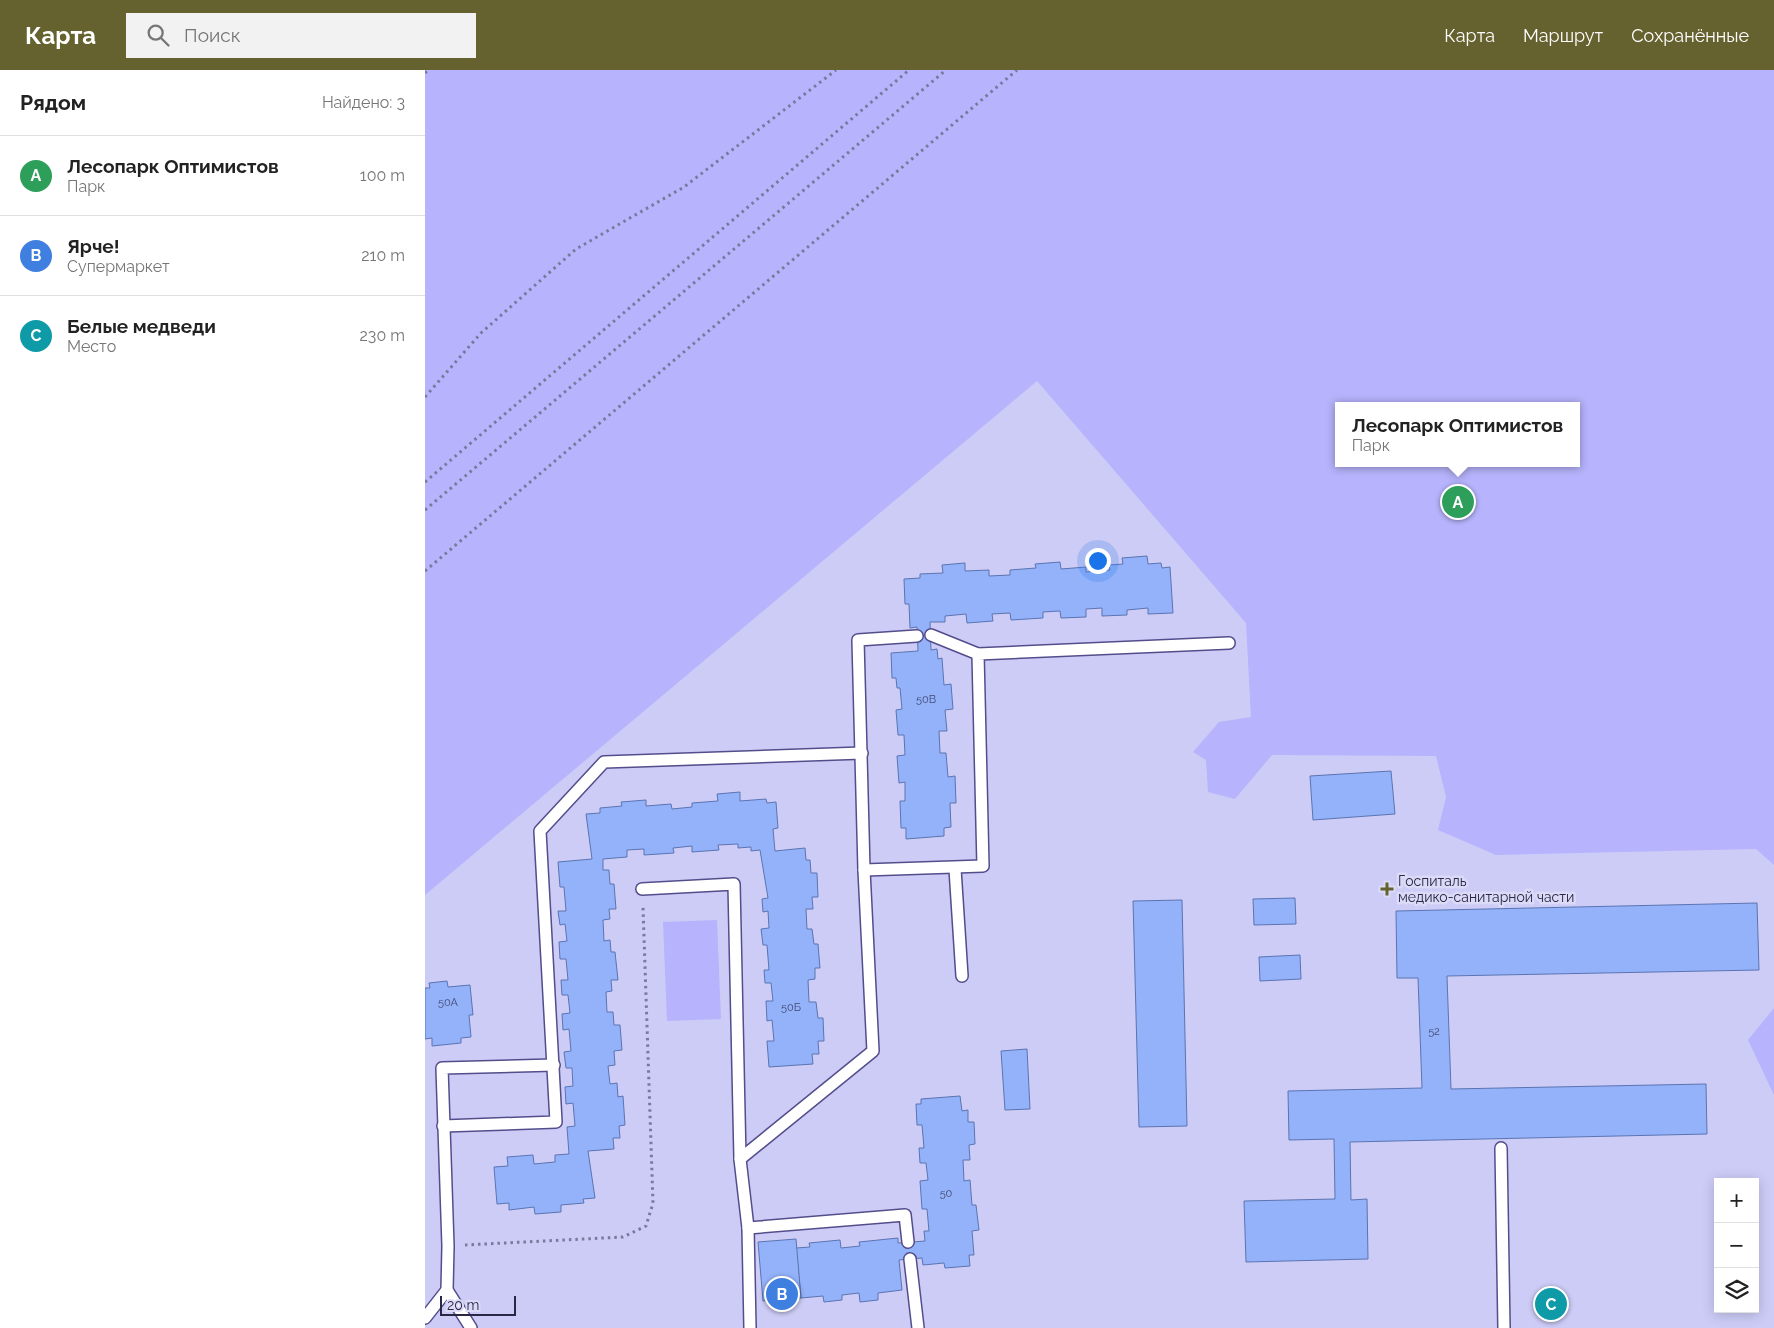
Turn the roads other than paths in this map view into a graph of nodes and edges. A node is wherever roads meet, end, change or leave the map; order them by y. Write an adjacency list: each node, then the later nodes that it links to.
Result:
1 (931, 635): 4 (lane)
2 (917, 636): 5 (lane)
3 (1229, 643): 4 (lane)
4 (979, 654): 6 (lane)
5 (862, 753): 7 (lane); 10 (lane)
6 (955, 869): 7 (lane); 9 (lane)
7 (864, 870): 13 (lane)
8 (642, 889): 13 (lane)
9 (962, 976)
10 (555, 1065): 11 (lane); 11 (lane)
11 (443, 1126): 17 (lane)
12 (1501, 1148): 22 (lane)
13 (740, 1159): 14 (lane)
14 (748, 1228): 15 (lane); 20 (lane)
15 (908, 1242)
16 (910, 1259): 21 (lane)
17 (447, 1290): 18 (lane); 19 (lane)
18 (425, 1318)
19 (471, 1328)
20 (749, 1328)
21 (918, 1328)
22 (1504, 1328)

